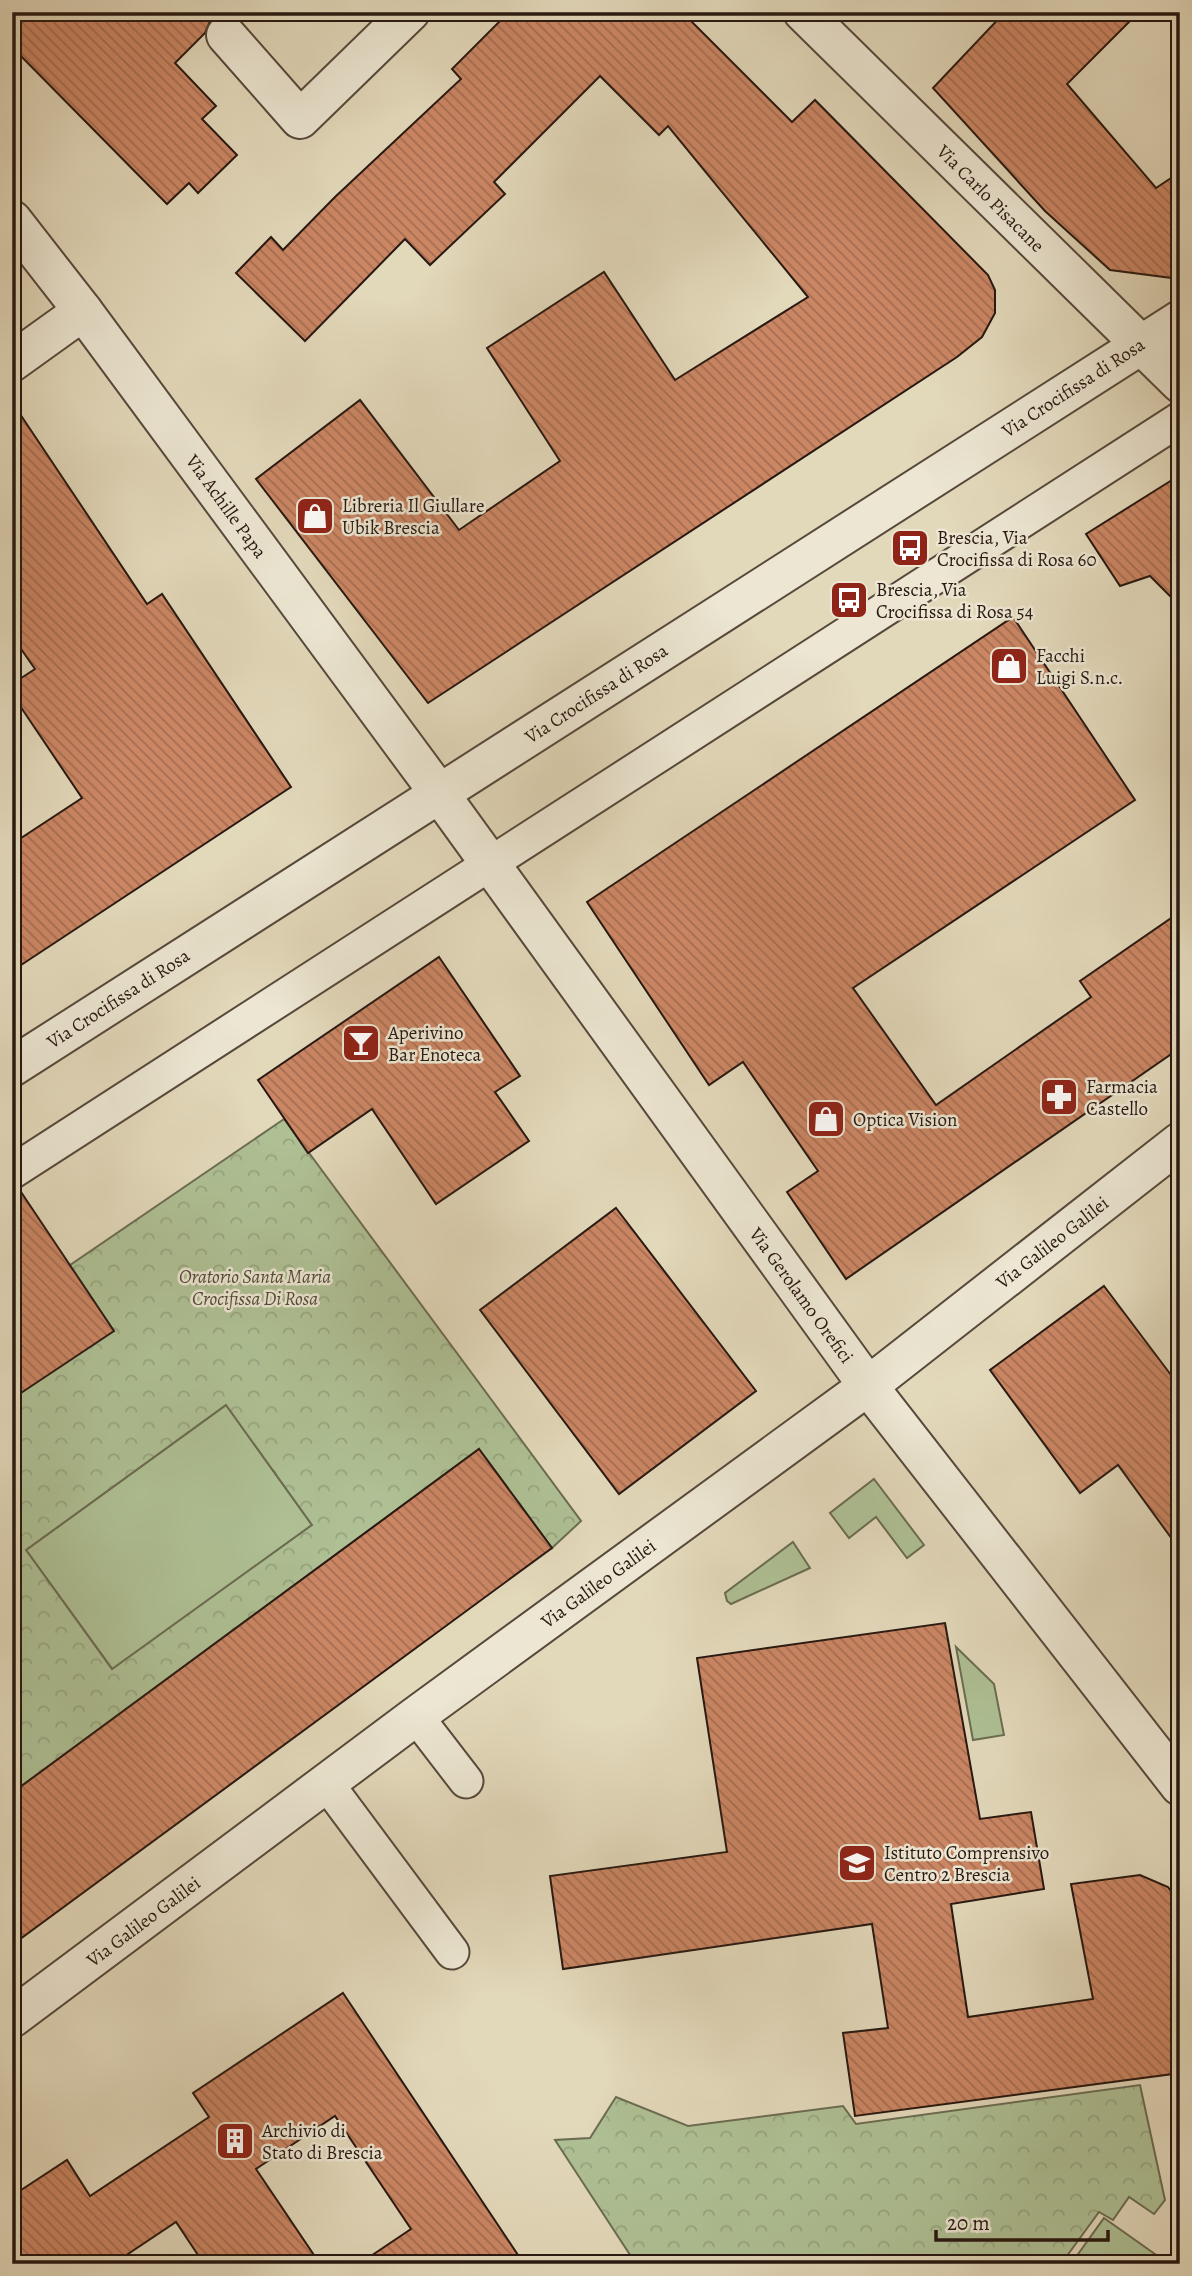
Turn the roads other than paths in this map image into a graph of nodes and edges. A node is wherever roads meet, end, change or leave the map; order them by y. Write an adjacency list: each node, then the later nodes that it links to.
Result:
1 (410, 12): 3 (street)
2 (803, 12): 7 (street, Via Carlo Pisacane)
3 (226, 35)
4 (12, 220): 5 (street, Via Achille Papa)
5 (83, 311): 8 (street); 11 (street, Via Achille Papa)
6 (1180, 320): 7 (street, Via Crocifissa di Rosa)
7 (1139, 345): 9 (street, Via Carlo Pisacane); 11 (street, Via Crocifissa di Rosa)
8 (12, 362)
9 (1180, 383)
10 (1180, 419): 12 (lane)
11 (439, 793): 12 (street, Via Gerolamo Orefici); 13 (street, Via Crocifissa di Rosa)
12 (490, 863): 15 (lane); 16 (street, Via Gerolamo Orefici)
13 (12, 1067)
14 (1180, 1142): 16 (street, Via Galileo Galilei)
15 (12, 1172)
16 (868, 1386): 17 (street, Via Galileo Galilei); 20 (street, Via Gerolamo Orefici)
17 (416, 1716): 18 (lane); 19 (street, Via Galileo Galilei)
18 (466, 1781)
19 (327, 1784): 21 (lane); 22 (street, Via Galileo Galilei)
20 (1180, 1786)
21 (452, 1952)
22 (12, 2018)

